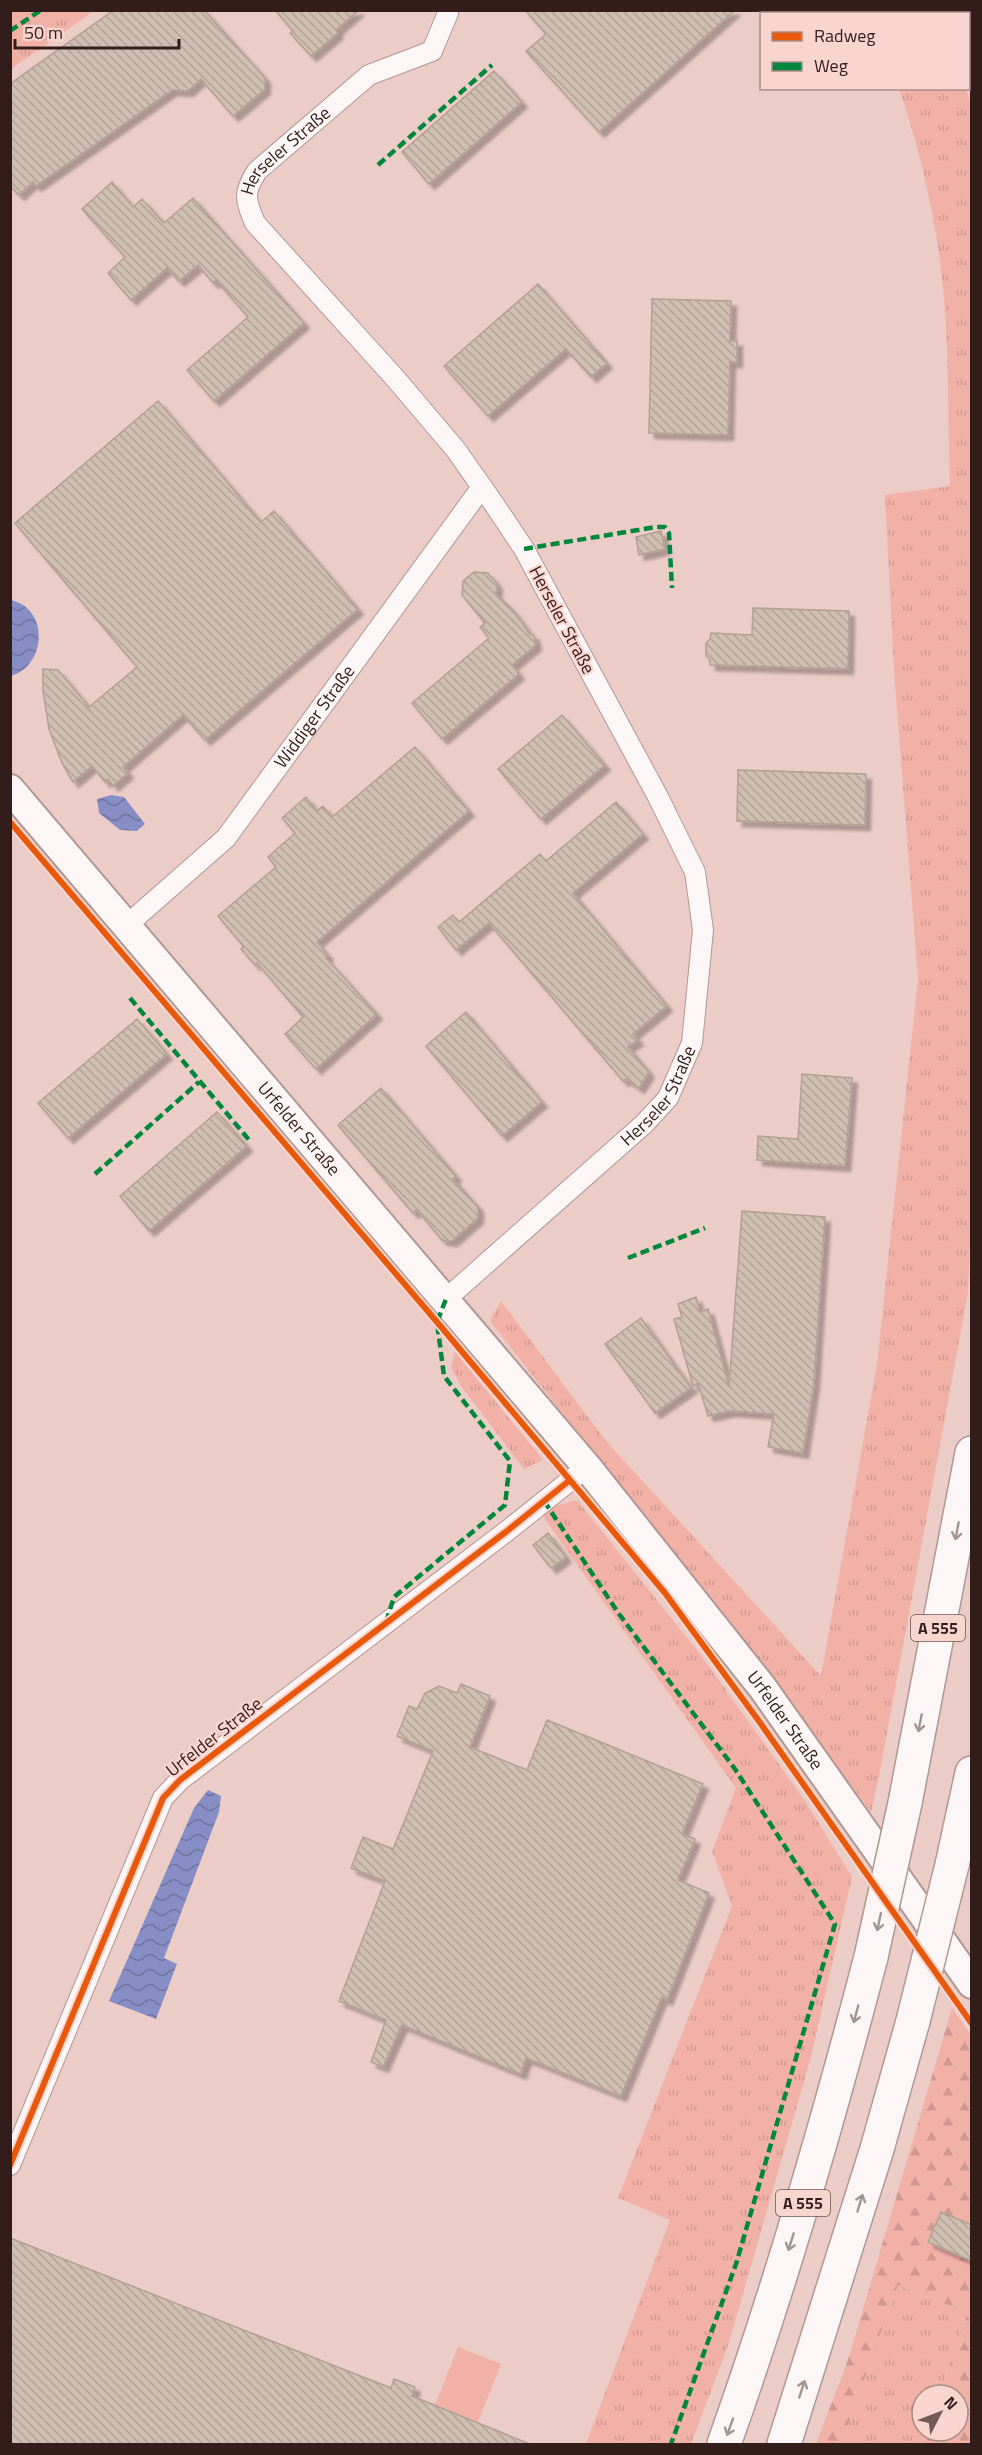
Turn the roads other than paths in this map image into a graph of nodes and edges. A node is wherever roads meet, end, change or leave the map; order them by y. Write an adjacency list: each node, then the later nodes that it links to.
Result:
1 (448, 13): 2 (street, Herseler Straße)
2 (482, 487): 4 (street, Widdiger Straße); 5 (street, Herseler Straße)
3 (10, 789): 4 (main road, Urfelder Straße)
4 (127, 925): 5 (main road, Urfelder Straße)
5 (446, 1299): 7 (main road, Urfelder Straße)
6 (972, 1453): 11 (highway, A 555, one-way to 11, bridge)
7 (587, 1467): 9 (main road, Urfelder Straße); 10 (street, Urfelder Straße)
8 (972, 1773): 12 (highway, A 555, one-way to 8, bridge)
9 (972, 1984)
10 (10, 2165)
11 (724, 2445)
12 (784, 2445)

